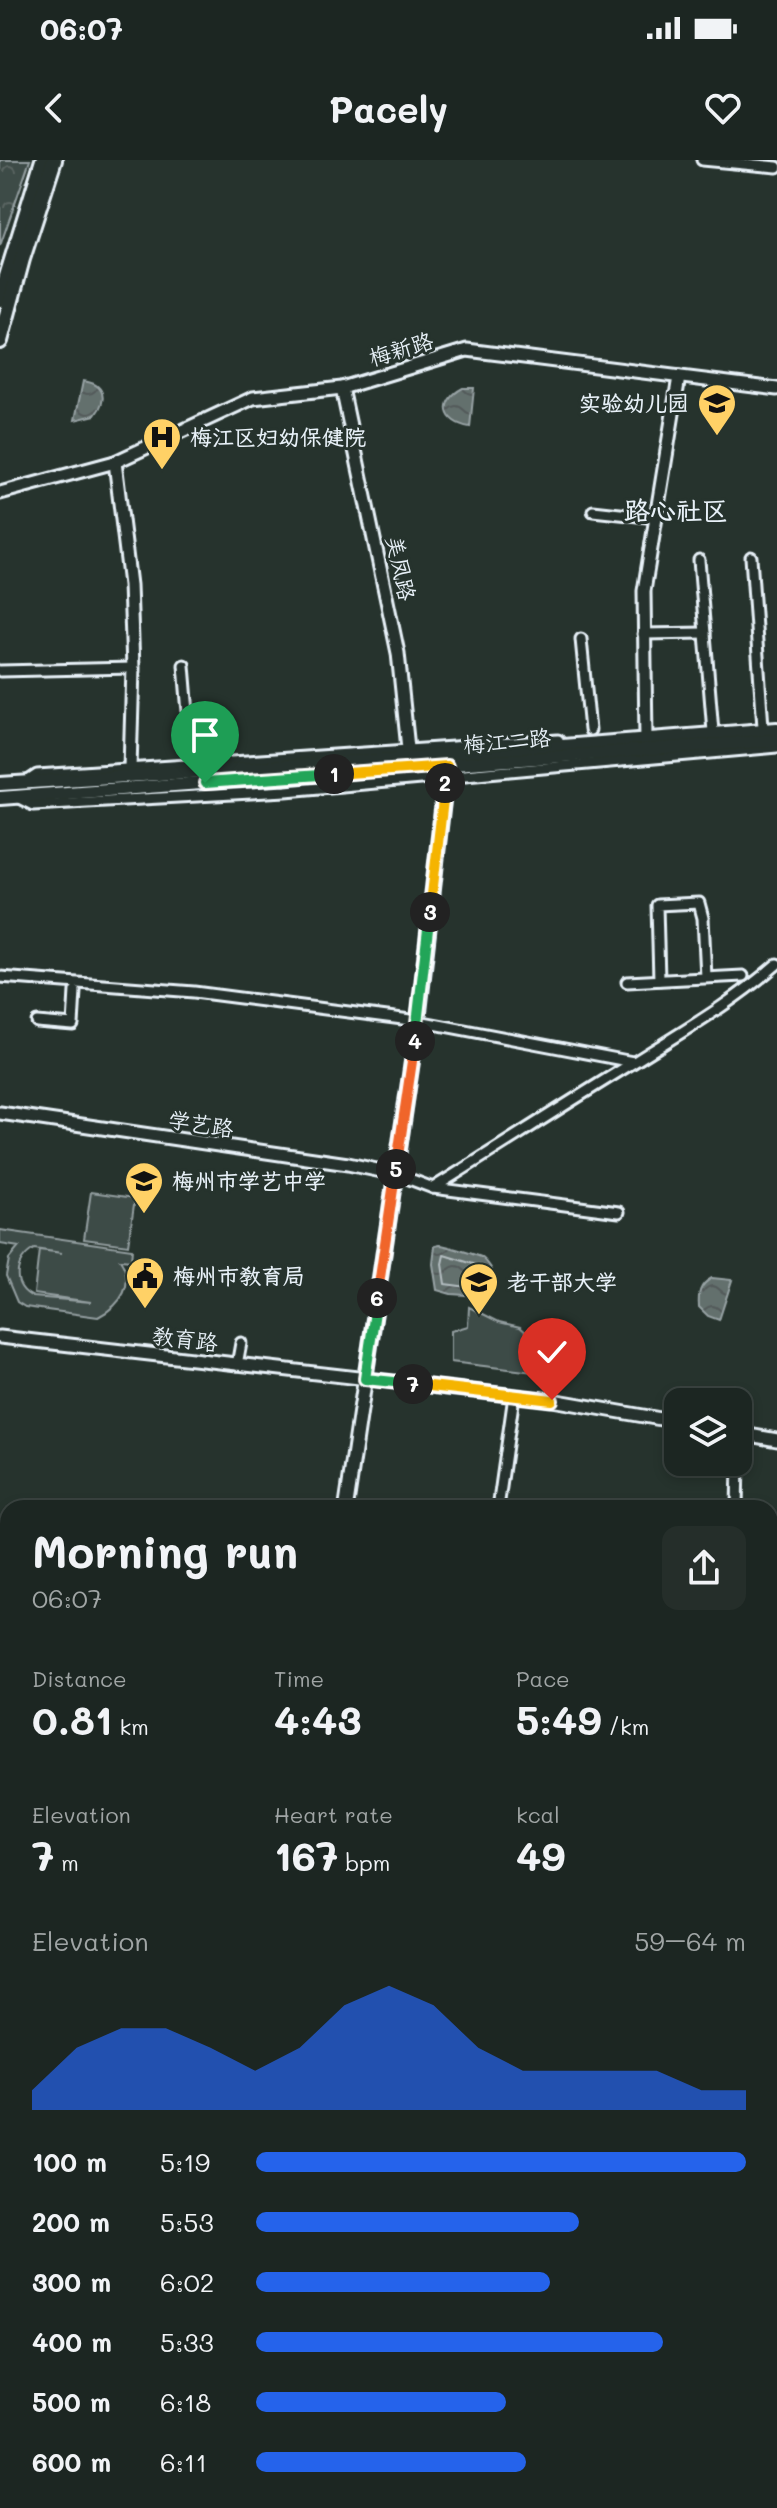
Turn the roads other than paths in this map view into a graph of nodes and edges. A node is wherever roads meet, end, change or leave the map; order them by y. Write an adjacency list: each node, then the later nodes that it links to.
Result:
1 (43, 160): 5 (main road)
2 (54, 160): 6 (main road)
3 (702, 160): 4 (street)
4 (777, 167)
5 (0, 299)
6 (0, 341)
7 (679, 377): 8 (street, 梅新路); 9 (street, 梅新路); 13 (street)
8 (342, 388): 10 (street, 梅新路); 29 (street, 美凤路)
9 (777, 389)
10 (115, 462): 11 (street, 梅新路); 20 (street)
11 (0, 493)
12 (593, 511): 13 (street)
13 (656, 518): 17 (street)
14 (751, 557): 22 (street)
15 (699, 560): 16 (street)
16 (705, 633): 17 (street); 25 (street)
17 (643, 634): 26 (street)
18 (581, 639): 24 (street)
19 (184, 665): 30 (street)
20 (133, 668): 21 (street); 32 (street)
21 (0, 671)
22 (763, 727)
23 (777, 727): 26 (main road, 梅江二路); 32 (street)
24 (590, 730)
25 (713, 732)
26 (646, 740): 29 (main road, 梅江二路)
27 (777, 740): 31 (main road, 梅江二路)
28 (777, 747): 31 (street)
29 (409, 758): 32 (main road, 梅江二路)
30 (192, 761)
31 (446, 771): 34 (main road, 梅江二路); 42 (main road)
32 (128, 772): 33 (main road, 梅江二路)
33 (0, 784)
34 (0, 798)
35 (777, 964): 44 (street)
36 (743, 976): 38 (street)
37 (0, 977): 42 (street)
38 (706, 977): 39 (street); 39 (street)
39 (659, 980): 40 (street)
40 (627, 982)
41 (75, 991): 43 (street)
42 (418, 1021): 44 (street); 46 (main road)
43 (37, 1022)
44 (633, 1062): 47 (street)
45 (0, 1113): 46 (street, 学艺路)
46 (396, 1174): 47 (street); 52 (main road)
47 (433, 1188): 48 (street)
48 (619, 1212)
49 (0, 1337): 51 (street, 教育路)
50 (241, 1343): 51 (street)
51 (237, 1365): 52 (street, 教育路)
52 (365, 1379): 53 (street, 教育路); 58 (main road)
53 (514, 1396): 54 (street, 教育路); 59 (street)
54 (664, 1420)
55 (752, 1436): 56 (street)
56 (777, 1440)
57 (738, 1476): 60 (street)
58 (347, 1500)
59 (499, 1500)
60 (737, 1500)

